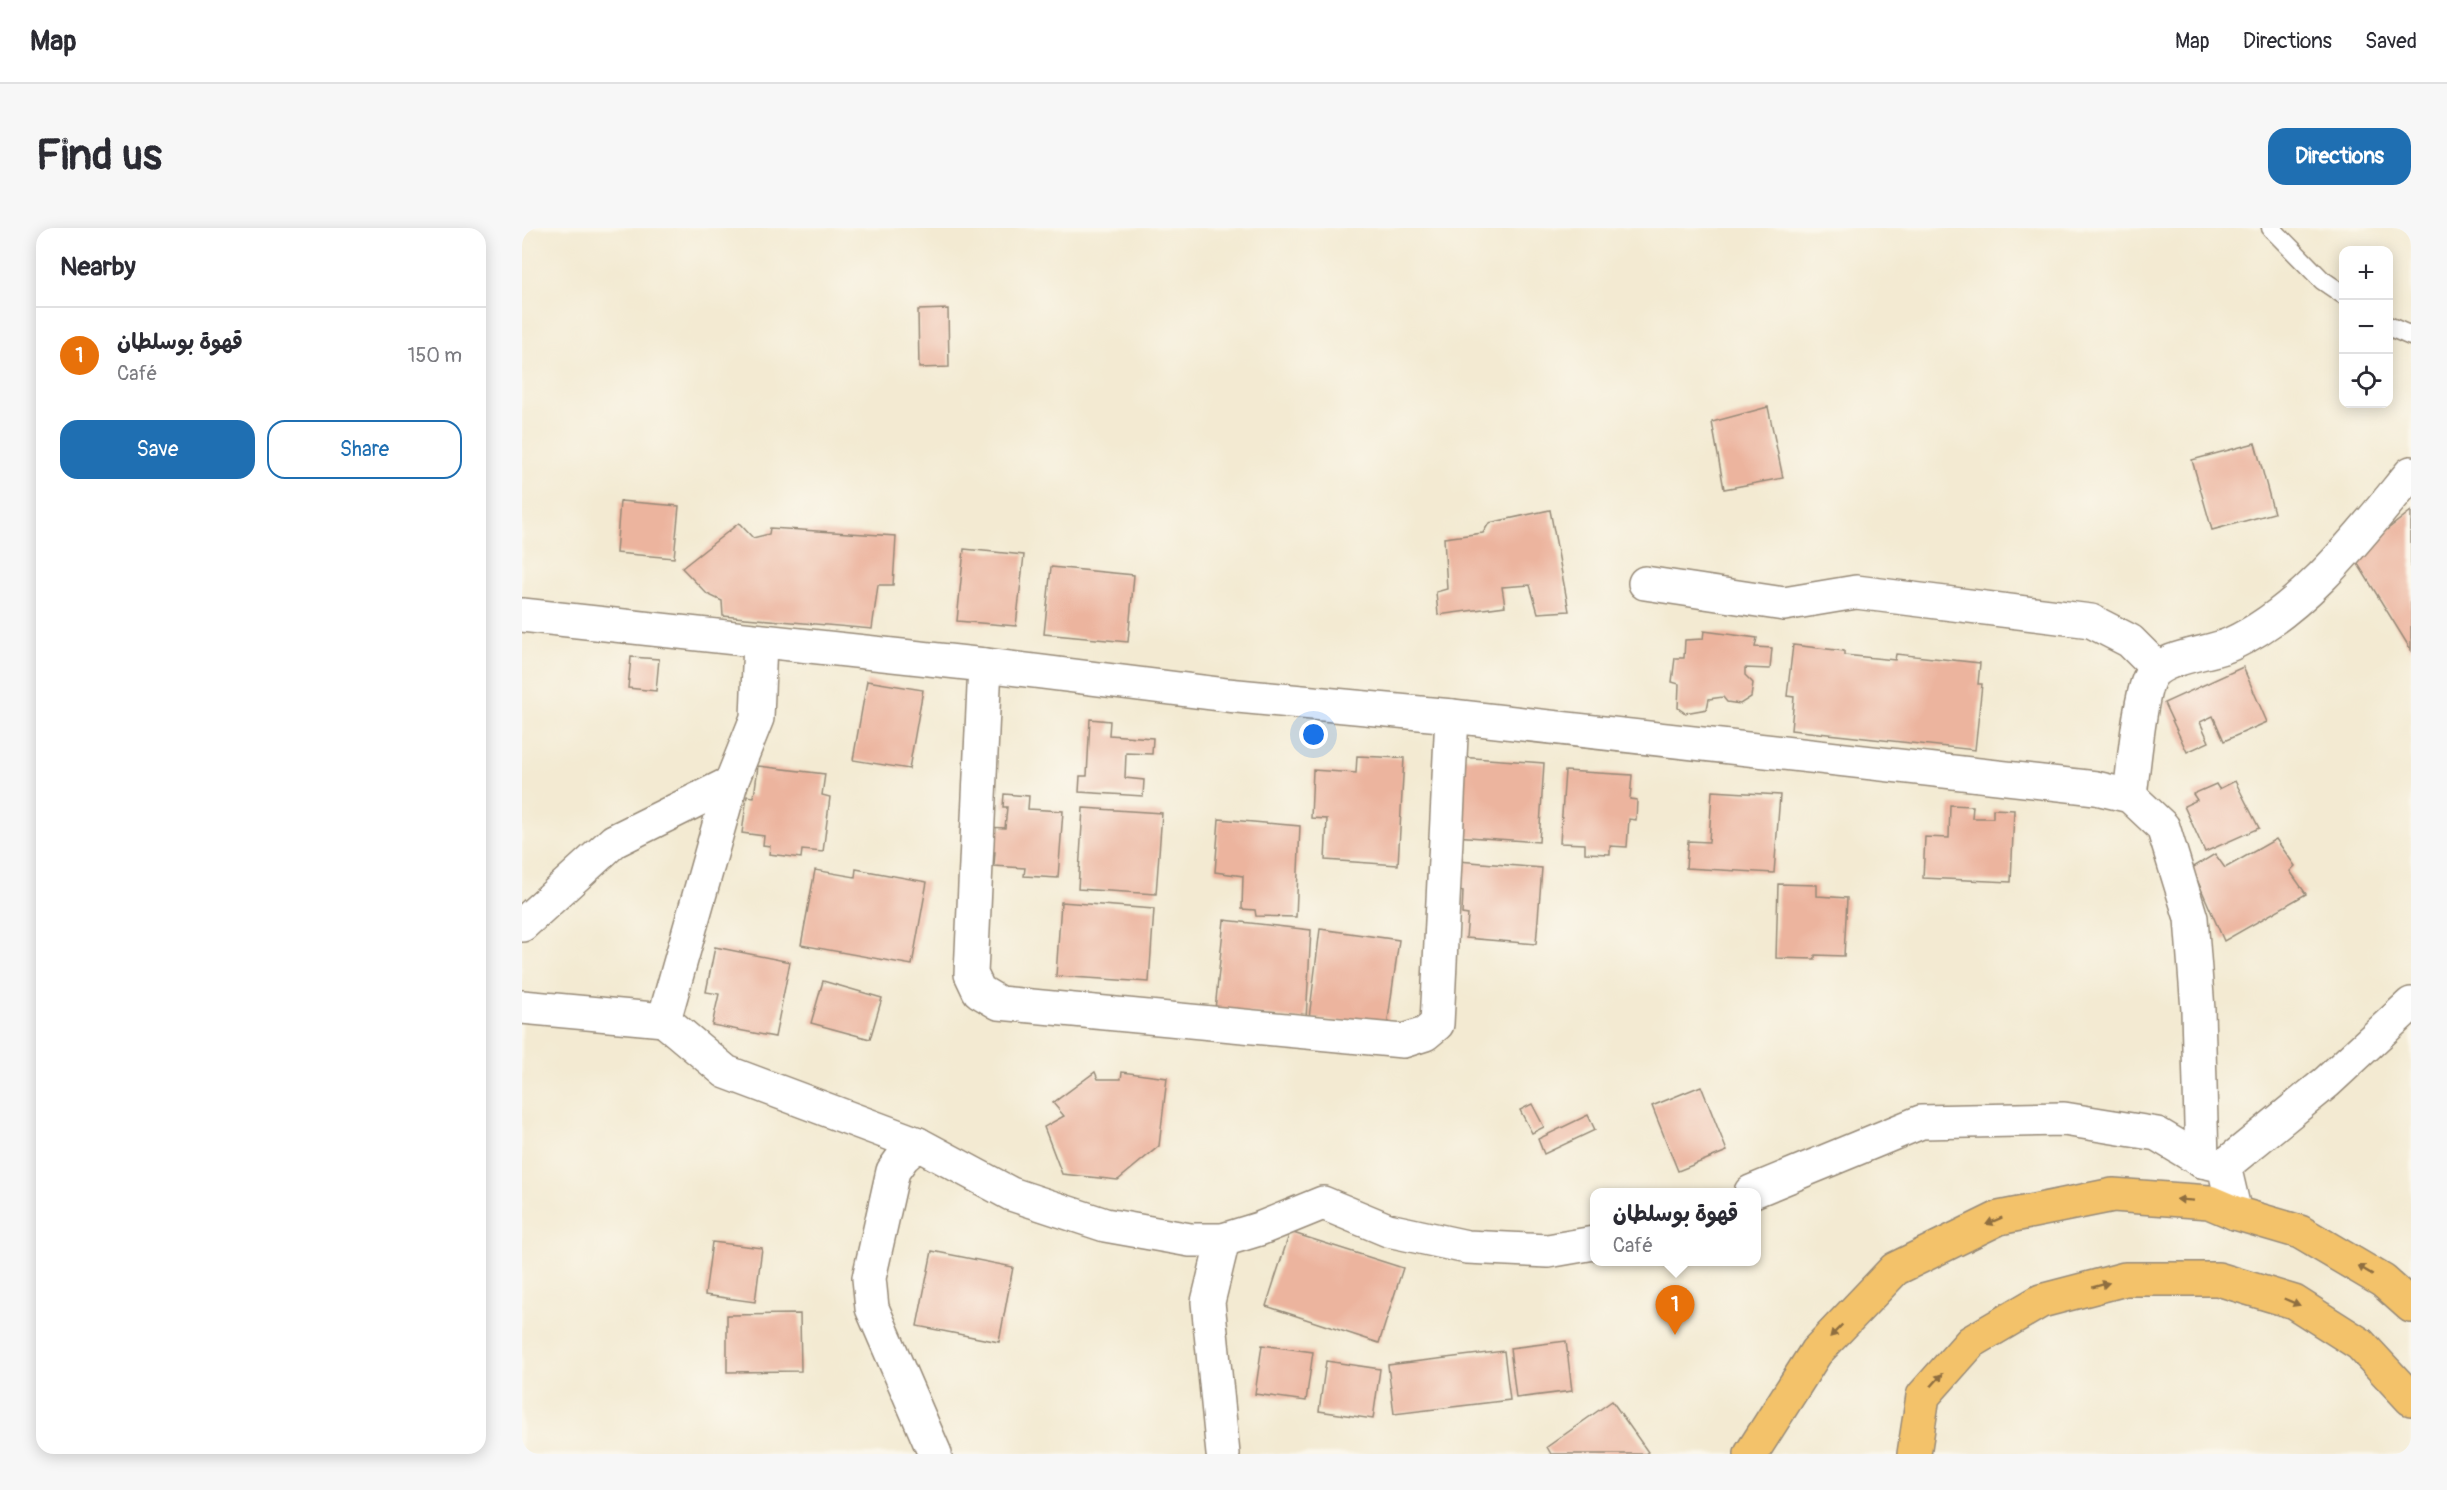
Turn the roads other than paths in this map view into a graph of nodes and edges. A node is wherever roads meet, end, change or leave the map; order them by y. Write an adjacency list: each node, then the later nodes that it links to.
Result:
1 (2271, 228): 2 (lane)
2 (2339, 292)
3 (2393, 328): 4 (lane)
4 (2411, 336)
5 (2411, 473): 10 (street)
6 (1645, 583): 10 (street)
7 (522, 615): 8 (street)
8 (760, 641): 9 (street); 12 (street)
9 (985, 665): 11 (street); 11 (street)
10 (2157, 668): 13 (street)
11 (1452, 716): 13 (street)
12 (731, 783): 14 (street); 17 (street)
13 (2130, 796): 19 (street)
14 (522, 926)
15 (2411, 1004): 19 (street)
16 (522, 1007): 17 (street)
17 (664, 1020): 18 (street)
18 (918, 1144): 22 (street); 26 (street)
19 (2213, 1164): 20 (street); 21 (street)
20 (1761, 1188)
21 (2235, 1213): 24 (highway, one-way to 21); 28 (highway, one-way to 28)
22 (1223, 1240): 23 (street); 27 (street)
23 (1590, 1244)
24 (2411, 1306)
25 (2411, 1399): 29 (highway, one-way to 25)
26 (935, 1454)
27 (1224, 1454)
28 (1751, 1454)
29 (1914, 1454)

